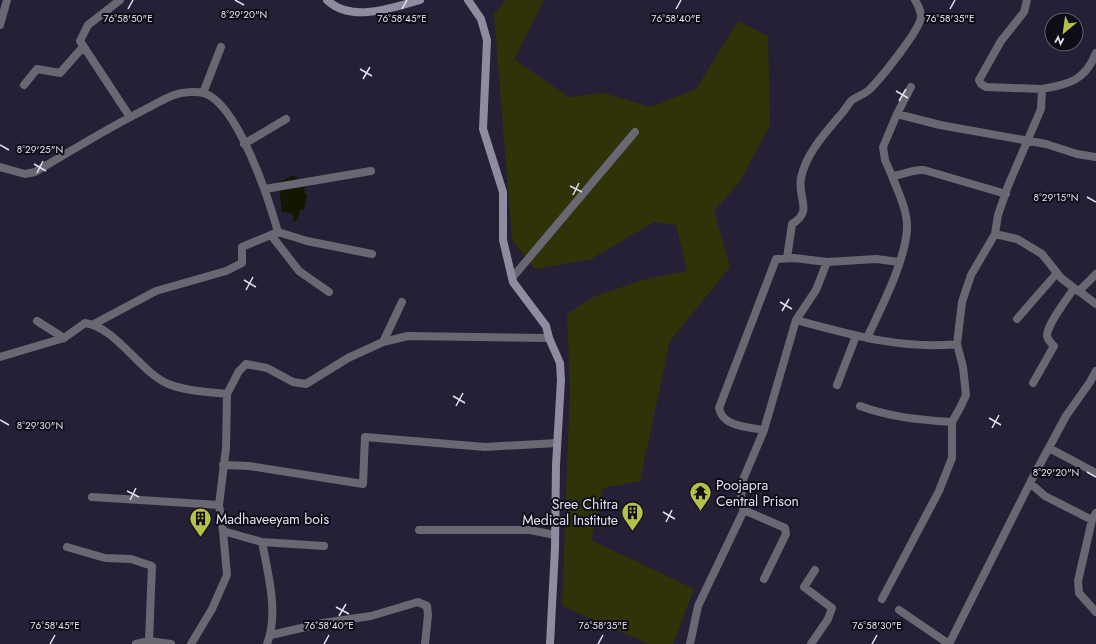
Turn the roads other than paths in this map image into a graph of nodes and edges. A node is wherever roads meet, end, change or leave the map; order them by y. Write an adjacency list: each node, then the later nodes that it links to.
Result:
1 (6, 0): 8 (street)
2 (120, 0): 9 (street)
3 (327, 0): 4 (street)
4 (420, 0)
5 (468, 0): 36 (street)
6 (915, 0): 31 (street)
7 (1027, 0): 14 (street)
8 (0, 25)
9 (83, 47): 12 (street); 17 (street)
10 (221, 47): 15 (street)
11 (1096, 53): 14 (street)
12 (24, 85)
13 (912, 87): 16 (street)
14 (1042, 89): 20 (street)
15 (203, 93): 17 (street); 21 (street)
16 (897, 114): 20 (street); 25 (street)
17 (130, 117): 23 (street)
18 (286, 118): 21 (street)
19 (635, 132): 36 (street)
20 (1027, 142): 22 (street); 27 (street)
21 (244, 144): 26 (street)
22 (1096, 157)
23 (0, 167)
24 (371, 171): 26 (street)
25 (892, 176): 27 (street); 33 (street)
26 (266, 189): 28 (street)
27 (1006, 194): 29 (street)
28 (275, 234): 30 (street); 38 (street); 44 (street)
29 (995, 234): 34 (street); 50 (street)
30 (372, 254)
31 (787, 258): 32 (street); 58 (street)
32 (827, 262): 33 (street); 42 (street)
33 (900, 262): 48 (street)
34 (1057, 273): 37 (street); 41 (street)
35 (1096, 274): 37 (street)
36 (512, 278): 47 (street)
37 (1076, 290): 40 (street); 53 (street)
38 (329, 292)
39 (402, 302): 49 (street)
40 (1096, 304)
41 (1017, 318)
42 (796, 320): 45 (street); 58 (street)
43 (37, 321): 46 (street)
44 (94, 324): 46 (street); 55 (street)
45 (856, 336): 48 (street); 54 (street)
46 (64, 338): 51 (street)
47 (549, 338): 49 (street); 59 (street)
48 (867, 338): 50 (street)
49 (383, 342): 55 (street)
50 (957, 344): 57 (street)
51 (0, 357)
52 (1096, 371): 60 (street)
53 (1033, 383)
54 (837, 385)
55 (227, 394): 61 (street)
56 (860, 406): 57 (street)
57 (952, 422): 77 (street)
58 (764, 430): 66 (street)
59 (557, 443): 61 (street); 71 (street)
60 (1049, 448): 62 (street); 63 (street)
61 (223, 465): 65 (street)
62 (1096, 473)
63 (1031, 484): 68 (street); 78 (street)
64 (92, 497): 65 (street)
65 (219, 505): 70 (street)
66 (744, 510): 76 (street); 88 (street)
67 (1096, 513): 68 (street)
68 (1092, 520): 79 (street)
69 (419, 530): 71 (street)
70 (223, 531): 72 (street); 84 (street)
71 (555, 535): 87 (street)
72 (262, 542): 73 (street); 80 (street)
73 (324, 546)
74 (67, 548): 81 (street)
75 (815, 570): 89 (street)
76 (764, 579)
77 (882, 599)
78 (899, 610)
79 (1096, 612)
80 (271, 635): 85 (street); 86 (street)
81 (149, 641): 82 (street); 83 (street)
82 (136, 644)
83 (171, 644)
84 (191, 644)
85 (267, 644)
86 (425, 644)
87 (550, 644)
88 (690, 644)
89 (811, 644)

